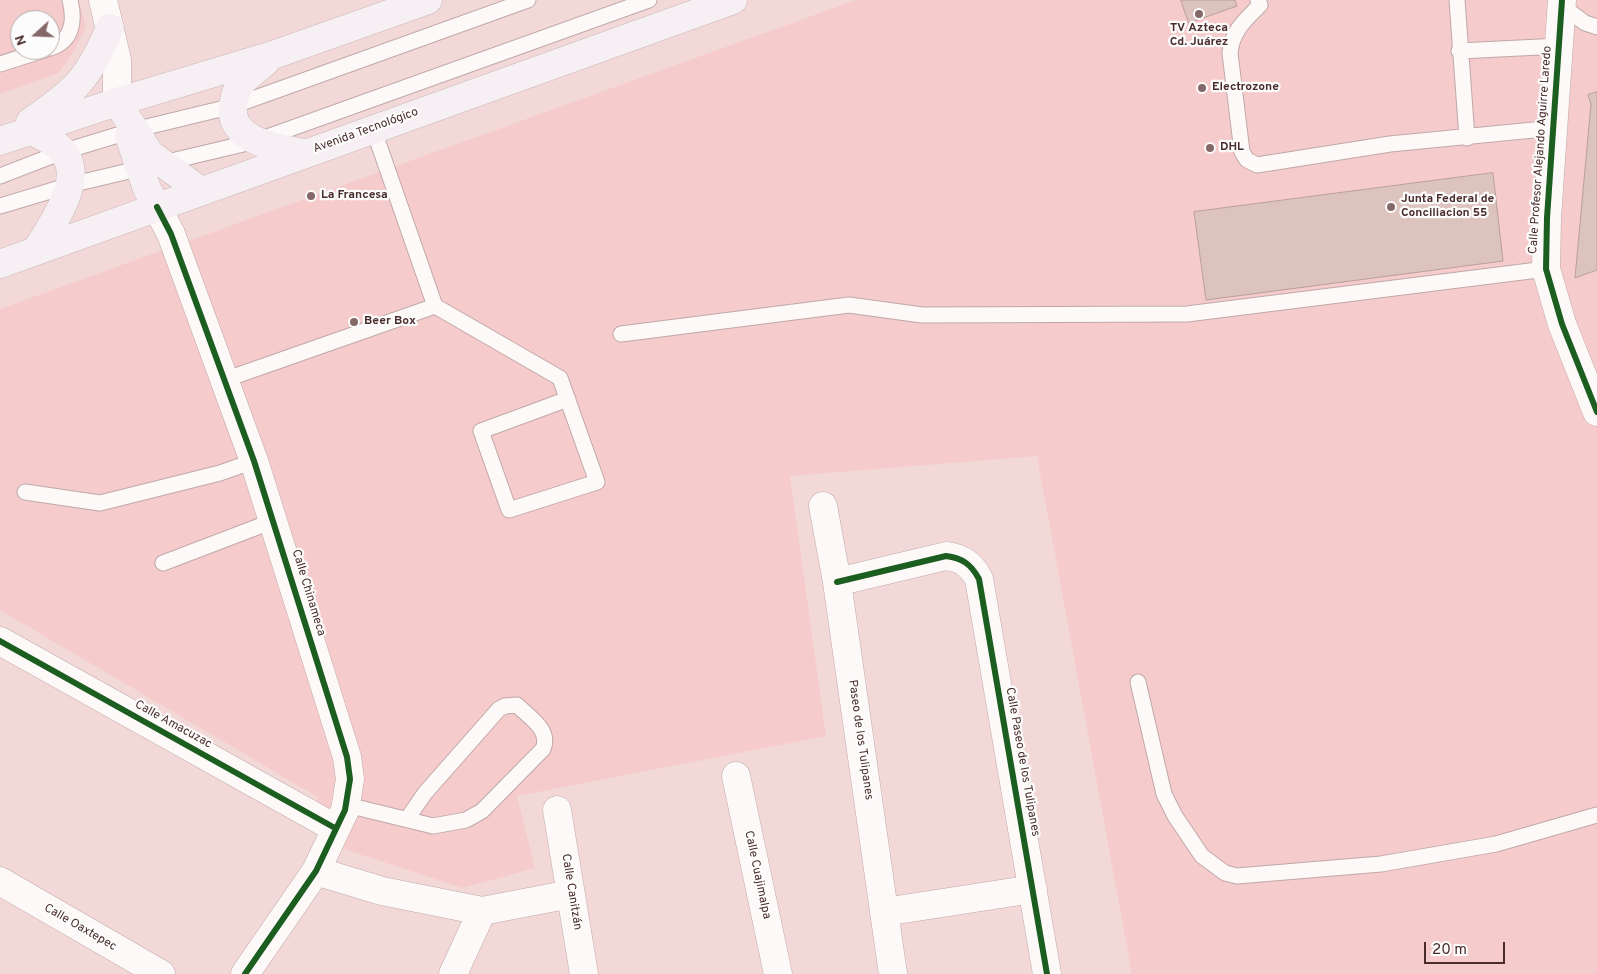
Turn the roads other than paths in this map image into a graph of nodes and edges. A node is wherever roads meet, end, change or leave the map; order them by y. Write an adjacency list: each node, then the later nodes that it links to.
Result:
1 (70, 0): 13 (lane)
2 (102, 0): 12 (street)
3 (428, 0): 10 (main road)
4 (528, 0): 20 (lane)
5 (649, 0): 26 (lane)
6 (733, 0): 21 (main road, Avenida Tecnológico)
7 (1457, 0): 15 (lane)
8 (1262, 2): 25 (lane)
9 (1562, 3): 11 (lane); 14 (street, Calle Profesor Alejando Aguirre Laredo)
10 (387, 7): 16 (main road)
11 (1597, 27)
12 (110, 28): 19 (street); 27 (main road)
13 (60, 43)
14 (1560, 46): 15 (lane); 22 (street, Calle Profesor Alejando Aguirre Laredo)
15 (1459, 51): 25 (lane)
16 (273, 55): 19 (main road); 20 (main road)
17 (13, 60): 18 (lane)
18 (0, 64)
19 (117, 102): 23 (main road); 24 (main road)
20 (233, 106): 24 (lane); 26 (main road)
21 (373, 128): 29 (main road, Avenida Tecnológico); 39 (lane)
22 (1554, 128): 25 (lane); 38 (street, Calle Profesor Alejando Aguirre Laredo)
23 (32, 131): 27 (main road); 28 (main road)
24 (131, 131): 28 (lane); 30 (main road)
25 (1467, 138)
26 (256, 140): 29 (main road); 30 (lane)
27 (1, 141)
28 (62, 152): 31 (lane); 32 (main road)
29 (303, 153): 33 (main road, Avenida Tecnológico)
30 (150, 166): 32 (lane); 33 (main road); 35 (main road)
31 (0, 176)
32 (70, 185): 34 (lane); 36 (main road)
33 (201, 191): 35 (main road, Avenida Tecnológico)
34 (0, 206)
35 (157, 207): 36 (main road, Avenida Tecnológico); 41 (street, Calle Chinameca)
36 (36, 250): 37 (main road, Avenida Tecnológico)
37 (0, 264)
38 (1546, 269): 40 (lane); 43 (street, Calle Profesor Alejando Aguirre Laredo)
39 (435, 306): 41 (lane); 42 (lane)
40 (621, 334)
41 (224, 380): 44 (street, Calle Chinameca)
42 (568, 399): 42 (lane)
43 (1597, 412)
44 (254, 461): 45 (lane); 47 (street, Calle Chinameca)
45 (25, 492)
46 (823, 506): 49 (street, Paseo de los Tulipanes)
47 (274, 522): 48 (lane); 55 (street, Calle Chinameca)
48 (163, 563)
49 (837, 582): 59 (street, Calle Paseo de los Tulipanes); 62 (street, Paseo de los Tulipanes)
50 (0, 642): 55 (street, Calle Amacuzac)
51 (1138, 682): 54 (lane)
52 (736, 776): 67 (street, Calle Cuajimalpa)
53 (557, 810): 60 (street, Calle Canitzán)
54 (1597, 815)
55 (341, 816): 56 (lane); 57 (street, Calle Chinameca)
56 (407, 819): 56 (lane)
57 (316, 871): 61 (street); 64 (street, Calle Chinameca)
58 (0, 882): 63 (street, Calle Oaxtepec)
59 (1033, 889): 62 (street); 69 (street, Calle Paseo de los Tulipanes)
60 (571, 894): 61 (street); 66 (street, Calle Canitzán)
61 (482, 911): 65 (street)
62 (884, 912): 68 (street, Paseo de los Tulipanes)
63 (161, 974)
64 (245, 974)
65 (453, 974)
66 (584, 974)
67 (778, 974)
68 (893, 974)
69 (1047, 974)

